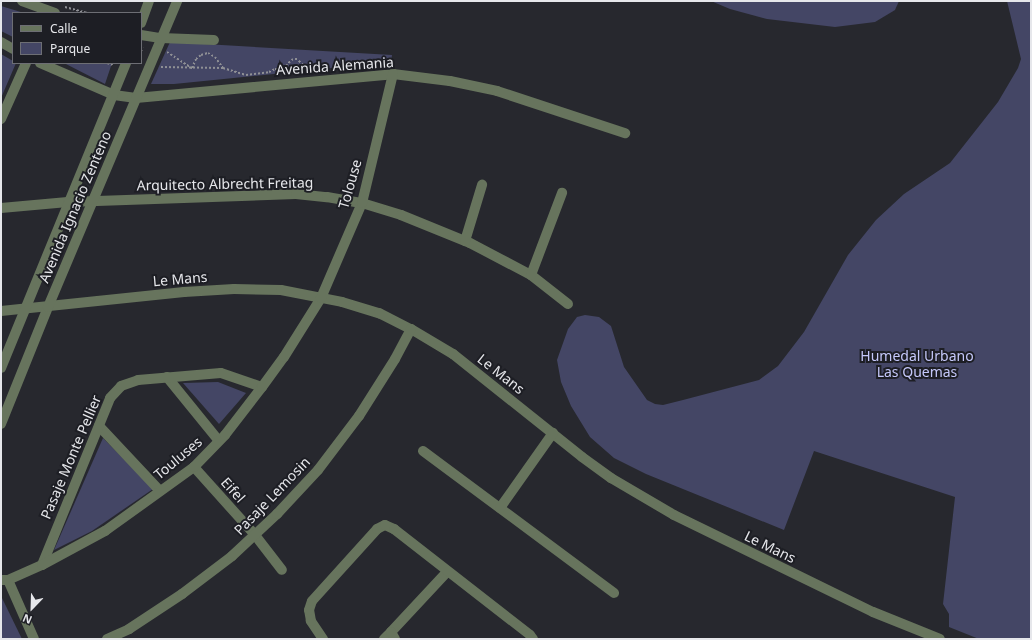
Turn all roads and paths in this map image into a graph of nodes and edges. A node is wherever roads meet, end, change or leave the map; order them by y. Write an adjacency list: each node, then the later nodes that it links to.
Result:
1 (22, 1): 4 (street)
2 (150, 1): 6 (street)
3 (177, 1): 10 (street, Avenida Ignacio Zenteno)
4 (56, 9): 5 (path)
5 (78, 12)
6 (142, 21)
7 (142, 35): 10 (street)
8 (214, 40): 10 (street)
9 (1, 42): 11 (street)
10 (160, 42): 15 (street, Avenida Ignacio Zenteno); 16 (path)
11 (12, 48)
12 (26, 64): 22 (street)
13 (42, 64): 20 (street)
14 (126, 64): 20 (street, Avenida Ignacio Zenteno)
15 (149, 66): 16 (path); 21 (street, Avenida Ignacio Zenteno)
16 (192, 68): 17 (path); 17 (path)
17 (223, 68): 18 (path)
18 (286, 70): 18 (path)
19 (393, 74): 21 (street, Avenida Alemania); 23 (street, Avenida Alemania); 28 (street, Tolouse)
20 (114, 95): 21 (street, Avenida Alemania); 26 (street, Avenida Ignacio Zenteno)
21 (136, 98): 27 (street, Avenida Ignacio Zenteno)
22 (1, 120)
23 (625, 133)
24 (482, 186): 30 (street)
25 (562, 193): 31 (street)
26 (68, 202): 27 (street, Arquitecto Albrecht Freitag); 29 (street, Arquitecto Albrecht Freitag); 35 (street, Avenida Ignacio Zenteno)
27 (93, 202): 28 (street, Arquitecto Albrecht Freitag); 34 (street, Avenida Ignacio Zenteno)
28 (362, 203): 30 (street, Arquitecto Albrecht Freitag); 32 (street, Tolouse)
29 (1, 208)
30 (465, 241): 31 (street, Arquitecto Albrecht Freitag)
31 (531, 275): 33 (street, Arquitecto Albrecht Freitag)
32 (321, 298): 34 (street, Le Mans); 37 (street, Le Mans); 40 (street, Touluses)
33 (568, 304)
34 (48, 307): 35 (street, Le Mans); 41 (street, Avenida Ignacio Zenteno)
35 (24, 309): 36 (street, Le Mans); 38 (street, Avenida Ignacio Zenteno)
36 (1, 311)
37 (411, 329): 43 (street, Le Mans); 49 (street, Pasaje Lemosin)
38 (1, 368)
39 (167, 377): 40 (street, Pasaje Monte Pellier); 42 (street, Pasaje Monte Pellier); 44 (street)
40 (262, 387): 44 (street, Touluses)
41 (1, 424)
42 (99, 426): 47 (street); 50 (street, Pasaje Monte Pellier)
43 (553, 433): 48 (street); 55 (street, Le Mans)
44 (219, 441): 46 (street, Touluses)
45 (423, 451): 48 (street)
46 (194, 467): 47 (street, Touluses); 49 (street, Eifel)
47 (160, 491): 50 (street, Touluses)
48 (500, 508): 54 (street)
49 (256, 535): 51 (street, Eifel); 58 (street, Pasaje Lemosin)
50 (42, 565): 53 (street, Touluses)
51 (282, 570)
52 (447, 572): 56 (street); 59 (street); 60 (street)
53 (4, 580): 57 (street)
54 (614, 592)
55 (921, 636): 61 (street, Le Mans)
56 (390, 637)
57 (34, 639)
58 (108, 639)
59 (323, 639)
60 (533, 639)
61 (940, 639)

